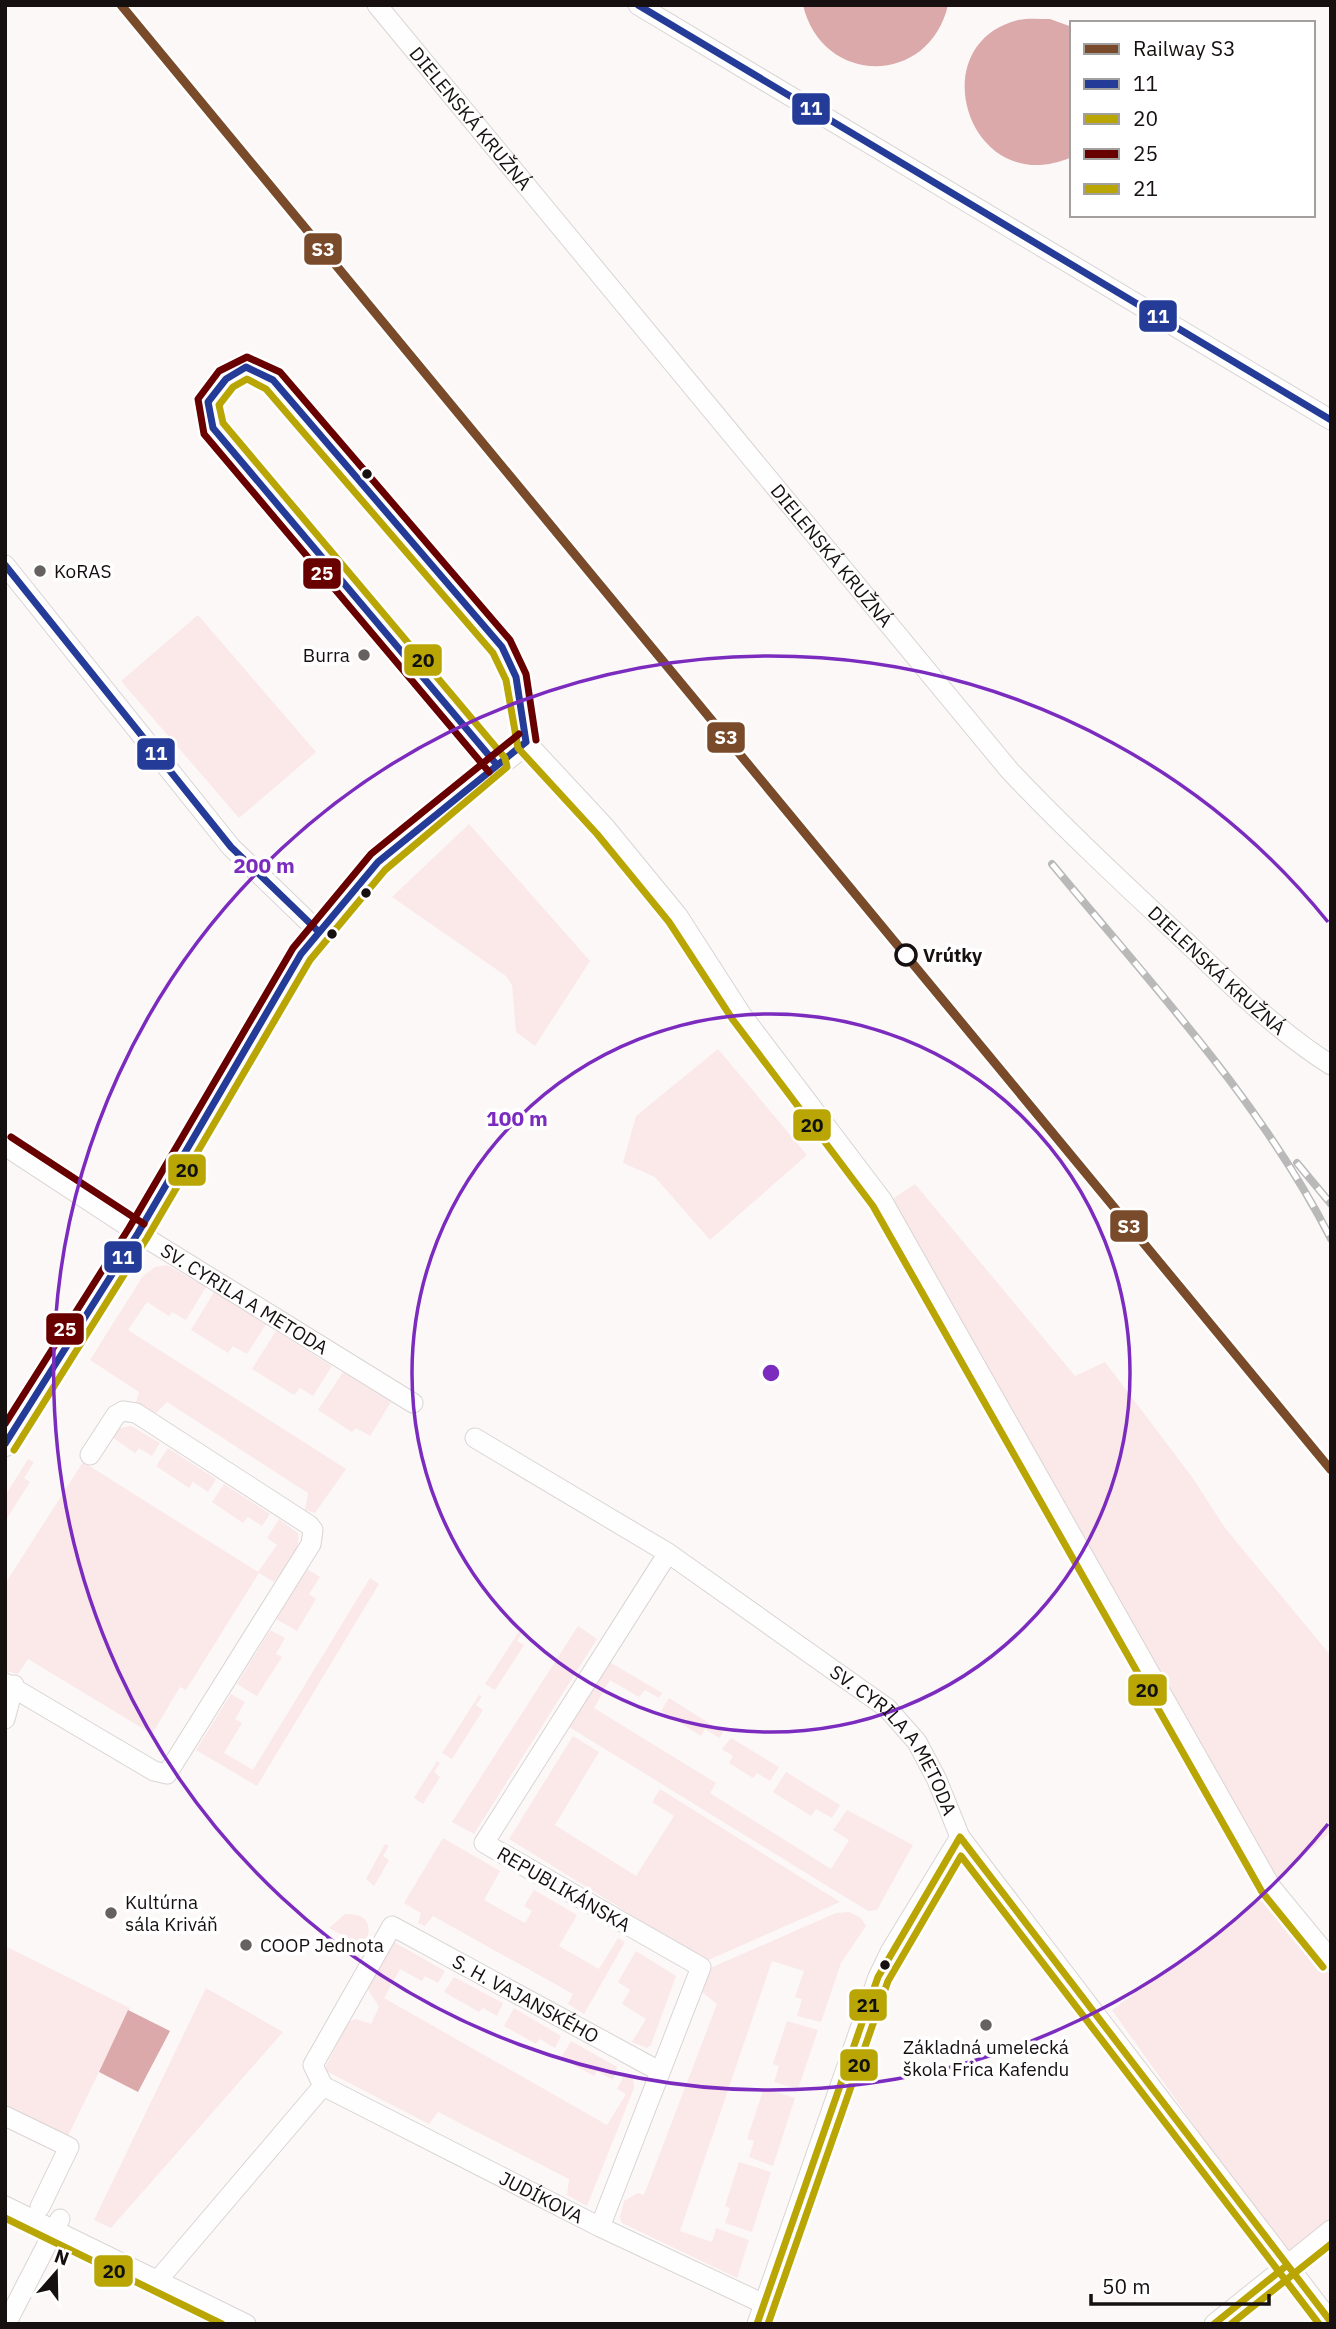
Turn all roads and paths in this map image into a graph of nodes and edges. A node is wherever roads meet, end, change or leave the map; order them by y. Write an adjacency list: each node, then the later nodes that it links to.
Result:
1 (377, 5): 7 (street, DIELENSKÁ KRUŽNÁ)
2 (638, 5): 3 (street)
3 (1331, 420)
4 (5, 565): 6 (street)
5 (526, 742): 6 (street); 18 (street)
6 (318, 932): 9 (street)
7 (1331, 1065)
8 (5, 1146): 9 (street, SV. CYRILA A METODA)
9 (138, 1233): 10 (street, SV. CYRILA A METODA); 12 (street)
10 (413, 1403)
11 (475, 1438): 14 (street, SV. CYRILA A METODA)
12 (5, 1444)
13 (90, 1455): 15 (street)
14 (668, 1553): 17 (street, SV. CYRILA A METODA); 19 (street, REPUBLIKÁNSKA)
15 (9, 1684): 16 (street)
16 (5, 1719)
17 (960, 1837): 27 (street, SV. CYRILA A METODA); 29 (street)
18 (1331, 1960)
19 (659, 2071): 20 (street, S. H. VAJANSKÉHO); 25 (street, REPUBLIKÁNSKA)
20 (323, 2086): 25 (street, JUDÍKOVA); 28 (street)
21 (5, 2116): 23 (street)
22 (5, 2206): 24 (street)
23 (40, 2207)
24 (58, 2223): 28 (street); 31 (street)
25 (600, 2227): 29 (street, JUDÍKOVA)
26 (1331, 2230): 27 (street)
27 (1286, 2266): 30 (street, SV. CYRILA A METODA); 34 (street)
28 (158, 2280): 32 (street)
29 (764, 2304): 33 (street)
30 (1331, 2322)
31 (6, 2324)
32 (246, 2324)
33 (757, 2324)
34 (1214, 2324)

